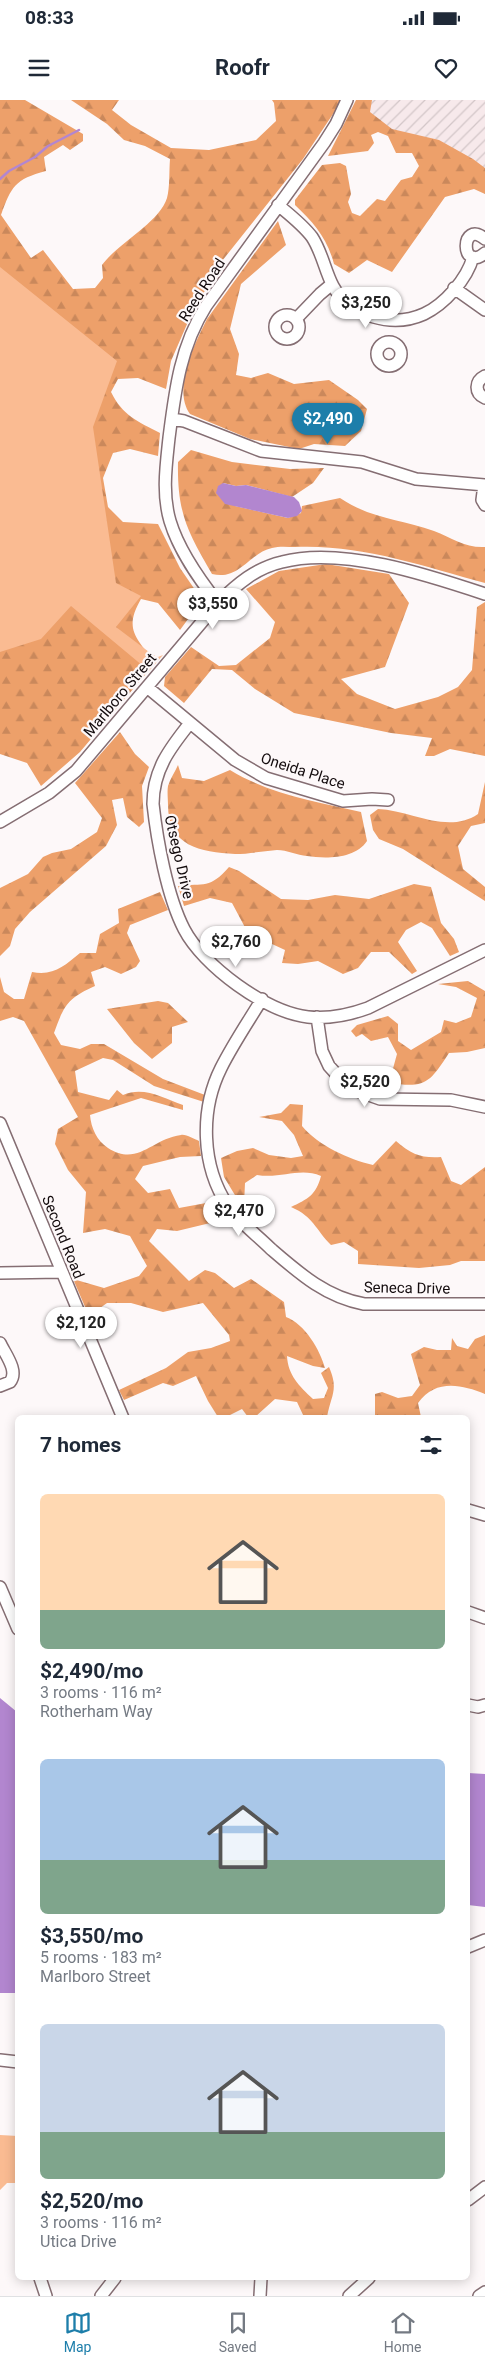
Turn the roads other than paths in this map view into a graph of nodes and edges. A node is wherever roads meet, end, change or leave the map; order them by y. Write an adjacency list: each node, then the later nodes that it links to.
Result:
1 (347, 100): 2 (street, Reed Road)
2 (278, 205): 6 (street); 14 (street, Reed Road)
3 (485, 239): 5 (street)
4 (485, 253): 5 (street)
5 (473, 257): 7 (street)
6 (332, 284): 9 (street); 10 (street)
7 (454, 288): 8 (street); 10 (street)
8 (485, 310)
9 (296, 319)
10 (388, 320): 11 (street)
11 (387, 342)
12 (485, 376): 13 (street)
13 (485, 398)
14 (172, 419): 15 (street); 18 (street, Reed Road)
15 (484, 485): 16 (street)
16 (485, 505)
17 (485, 594): 18 (street, Marlboro Street)
18 (218, 603): 19 (street, Marlboro Street)
19 (147, 687): 20 (street, Oneida Place); 22 (street, Marlboro Street)
20 (190, 724): 21 (street, Oneida Place); 24 (street, Otsego Drive)
21 (388, 800)
22 (0, 822)
23 (485, 950): 25 (street, Otsego Drive)
24 (262, 999): 25 (street, Otsego Drive); 30 (street, Seneca Drive)
25 (317, 1017): 26 (street)
26 (485, 1107)
27 (0, 1122): 28 (street, Second Road)
28 (61, 1272): 29 (street); 33 (street, Second Road)
29 (0, 1273)
30 (485, 1304)
31 (0, 1343): 32 (street)
32 (0, 1386)
33 (123, 1415)
34 (470, 1511): 35 (street)
35 (485, 1515)
36 (0, 1587): 39 (street)
37 (470, 1613): 38 (street)
38 (485, 1618)
39 (15, 1622)
40 (470, 1705): 41 (street)
41 (485, 1705)
42 (485, 1940): 43 (street)
43 (470, 1946)
44 (0, 2060): 45 (street)
45 (15, 2062)
46 (485, 2187): 47 (street)
47 (470, 2198)
48 (41, 2280): 53 (street)
49 (114, 2280): 54 (street)
50 (260, 2280): 55 (street)
51 (367, 2280): 56 (street)
52 (485, 2292): 57 (street)
53 (46, 2296)
54 (102, 2296)
55 (260, 2296)
56 (349, 2296)
57 (479, 2296)

